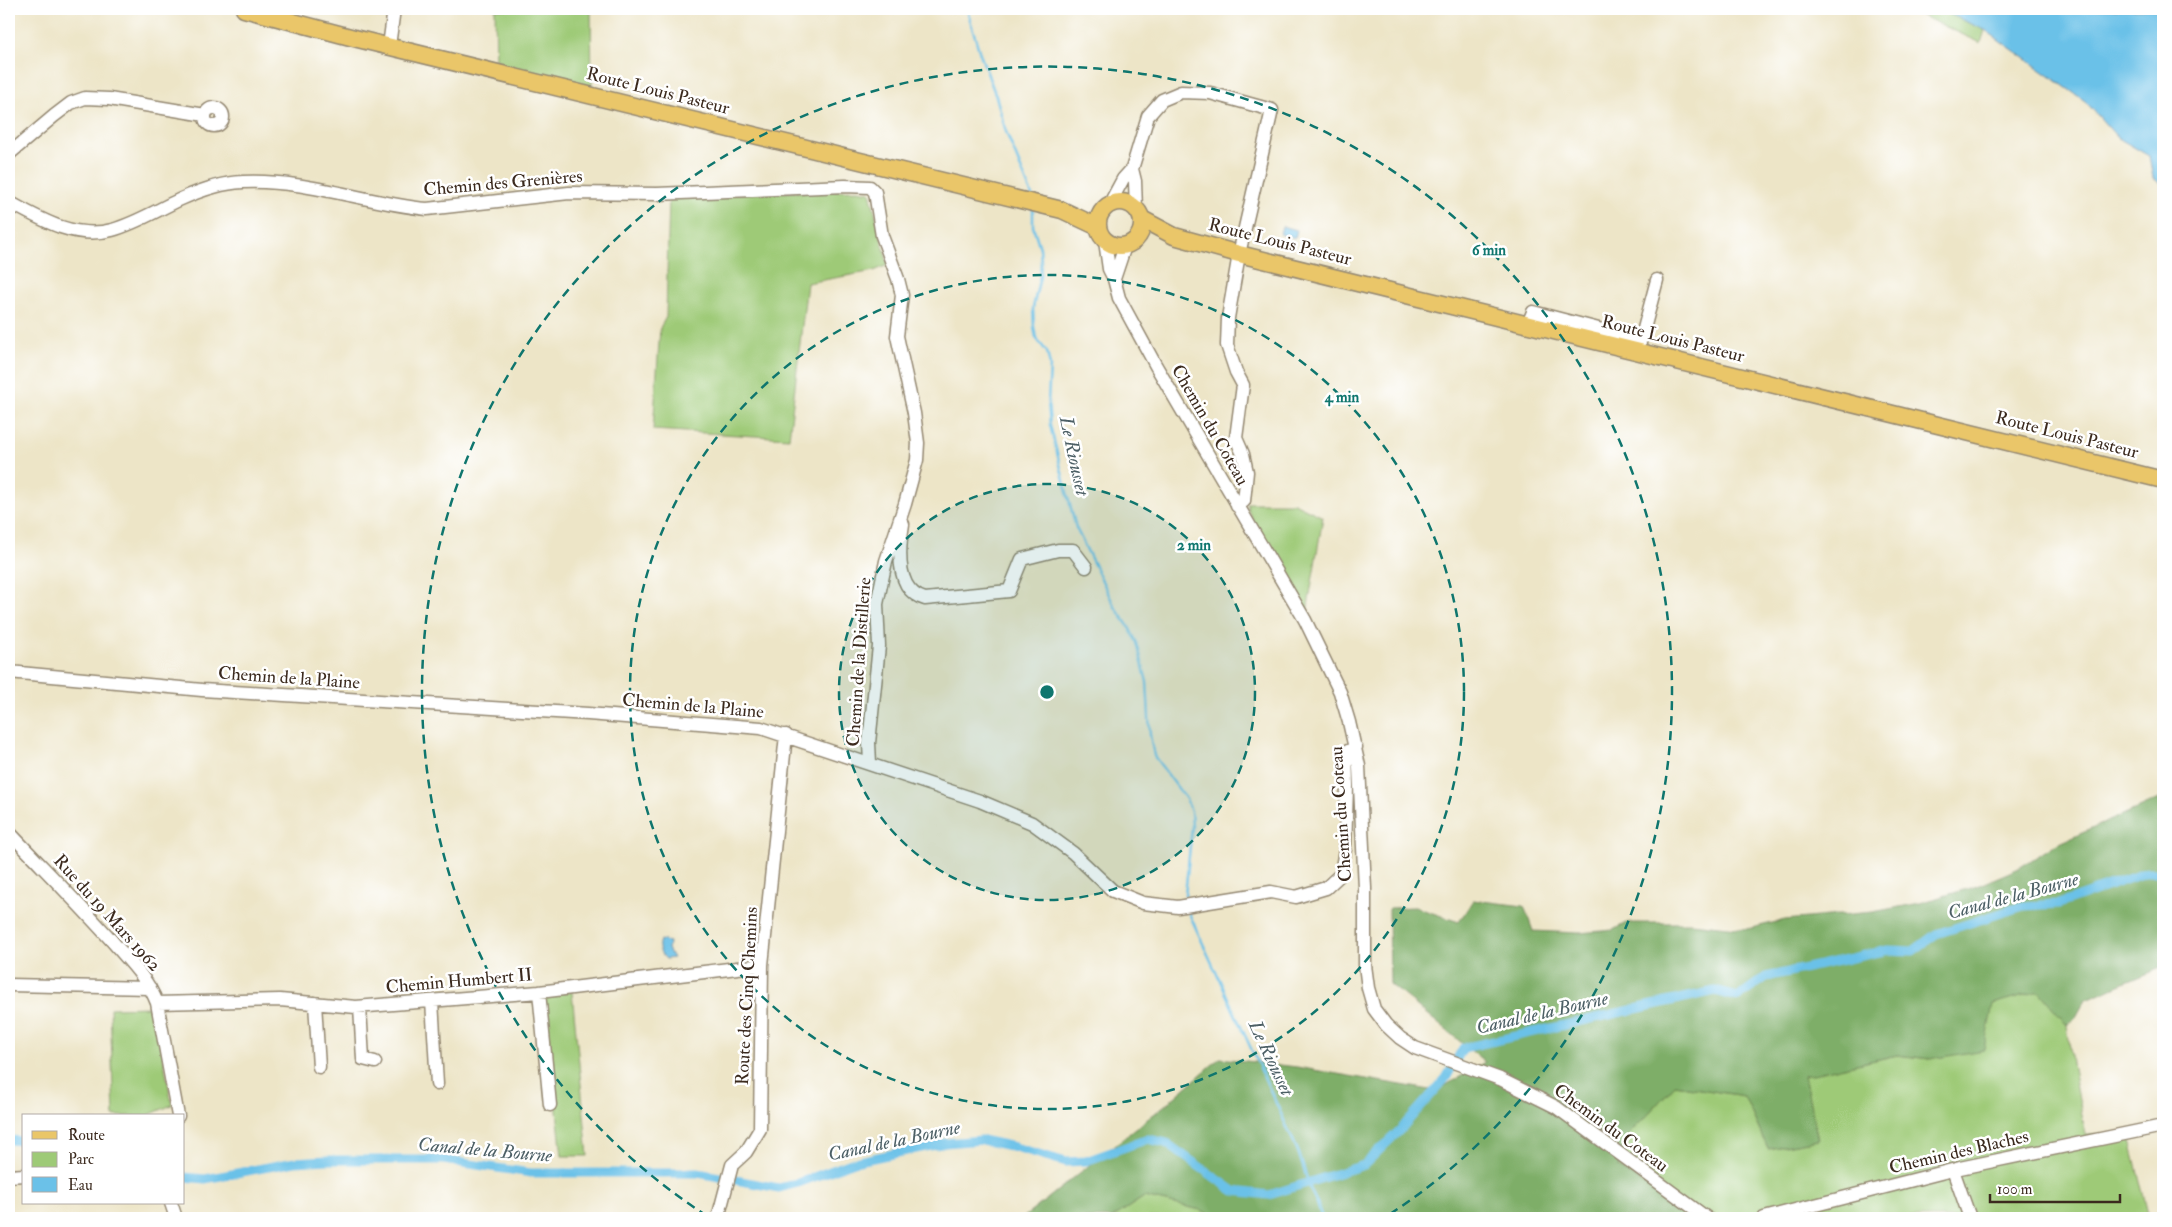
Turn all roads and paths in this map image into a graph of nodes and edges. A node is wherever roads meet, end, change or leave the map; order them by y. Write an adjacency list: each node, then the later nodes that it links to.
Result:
1 (244, 9): 3 (main road, Route Louis Pasteur)
2 (394, 9): 3 (street)
3 (388, 46): 10 (main road, Route Louis Pasteur)
4 (205, 115): 5 (street)
5 (9, 154)
6 (1132, 169): 9 (street); 11 (street); 15 (street)
7 (870, 187): 8 (street, Chemin des Grenières); 20 (street, Chemin de la Distillerie)
8 (9, 202)
9 (1107, 206): 10 (main road, Route Louis Pasteur); 11 (main road); 12 (main road)
10 (1062, 210): 12 (main road, Route Louis Pasteur)
11 (1139, 214): 13 (main road, Route Louis Pasteur); 14 (main road)
12 (1101, 234): 14 (main road); 16 (street, Chemin du Coteau)
13 (1174, 236): 14 (main road, Route Louis Pasteur); 15 (main road, Route Louis Pasteur)
14 (1131, 242): 16 (street)
15 (1239, 254): 18 (main road, Route Louis Pasteur); 21 (street)
16 (1114, 279): 21 (street, Chemin du Coteau)
17 (1657, 280): 18 (street)
18 (1528, 324): 19 (main road, Route Louis Pasteur)
19 (2163, 480)
20 (908, 494): 22 (street); 26 (street, Chemin de la Distillerie)
21 (1237, 506): 25 (street, Chemin du Coteau)
22 (1086, 567)
23 (9, 672): 24 (street, Chemin de la Plaine)
24 (786, 735): 26 (street, Chemin de la Plaine); 28 (street, Route des Cinq Chemins)
25 (1356, 748): 26 (street, Chemin de la Plaine); 48 (street, Chemin du Coteau)
26 (870, 763)
27 (9, 832): 30 (street, Rue du 19 Mars 1962)
28 (762, 965): 31 (street, Chemin Humbert II); 47 (street, Route des Cinq Chemins)
29 (9, 985): 30 (street)
30 (150, 988): 33 (street, Rue du 19 Mars 1962)
31 (539, 992): 32 (street, Chemin Humbert II); 39 (street)
32 (432, 1001): 35 (street, Chemin Humbert II); 38 (street)
33 (157, 1003): 34 (street, Chemin Humbert II); 40 (street, Rue du 19 Mars 1962)
34 (315, 1003): 35 (street, Chemin Humbert II); 37 (street)
35 (360, 1007): 36 (street)
36 (375, 1062)
37 (319, 1066)
38 (438, 1084)
39 (550, 1105)
40 (178, 1114)
41 (2163, 1126): 42 (street, Chemin des Blaches)
42 (1953, 1170): 49 (street, Chemin des Blaches); 50 (street)
43 (22, 1175): 44 (street)
44 (9, 1176)
45 (170, 1204): 46 (street)
46 (176, 1218)
47 (718, 1218)
48 (1707, 1218)
49 (1764, 1218)
50 (1970, 1218)

